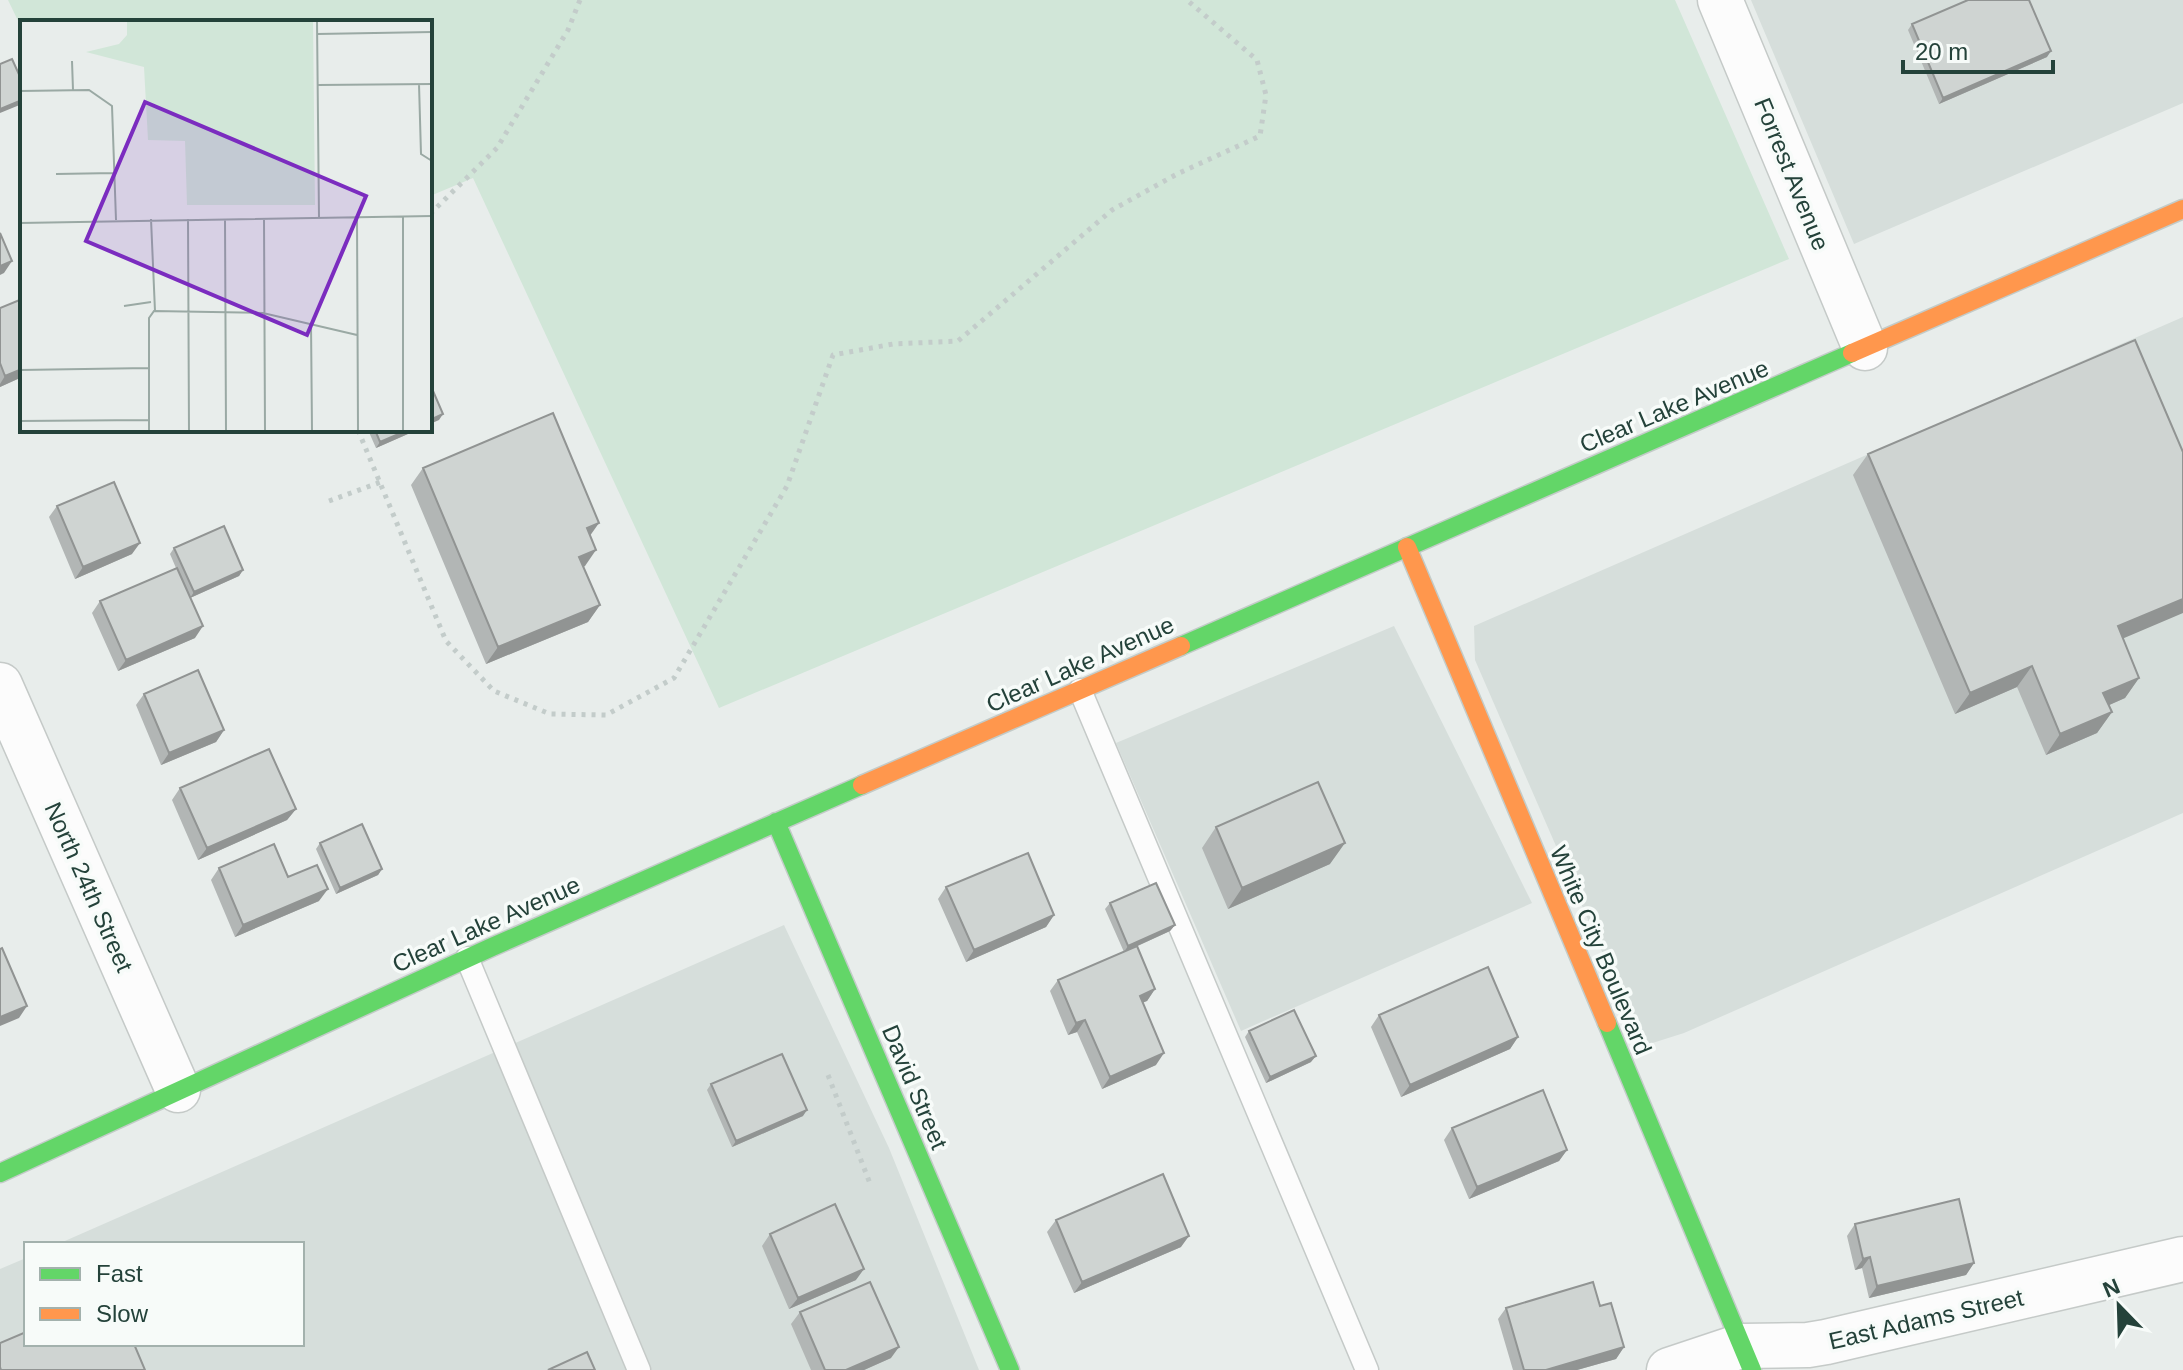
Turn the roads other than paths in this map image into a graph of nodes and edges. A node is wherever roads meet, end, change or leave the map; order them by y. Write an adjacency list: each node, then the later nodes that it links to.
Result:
1 (1720, 0): 3 (street, Forrest Avenue)
2 (2182, 211): 3 (main road, Clear Lake Avenue)
3 (1865, 348): 4 (main road, Clear Lake Avenue)
4 (1407, 547): 5 (main road, Clear Lake Avenue); 12 (main road, White City Boulevard)
5 (1080, 690): 7 (main road, Clear Lake Avenue); 15 (lane)
6 (2, 694): 9 (street, North 24th Street)
7 (776, 822): 8 (main road, Clear Lake Avenue); 14 (main road, David Street)
8 (467, 958): 9 (main road, Clear Lake Avenue); 13 (lane)
9 (178, 1090): 10 (main road, Clear Lake Avenue)
10 (0, 1173)
11 (2180, 1267): 12 (street, East Adams Street)
12 (1746, 1358): 16 (street, East Adams Street)
13 (639, 1370)
14 (1010, 1370)
15 (1367, 1370)
16 (1669, 1370)

